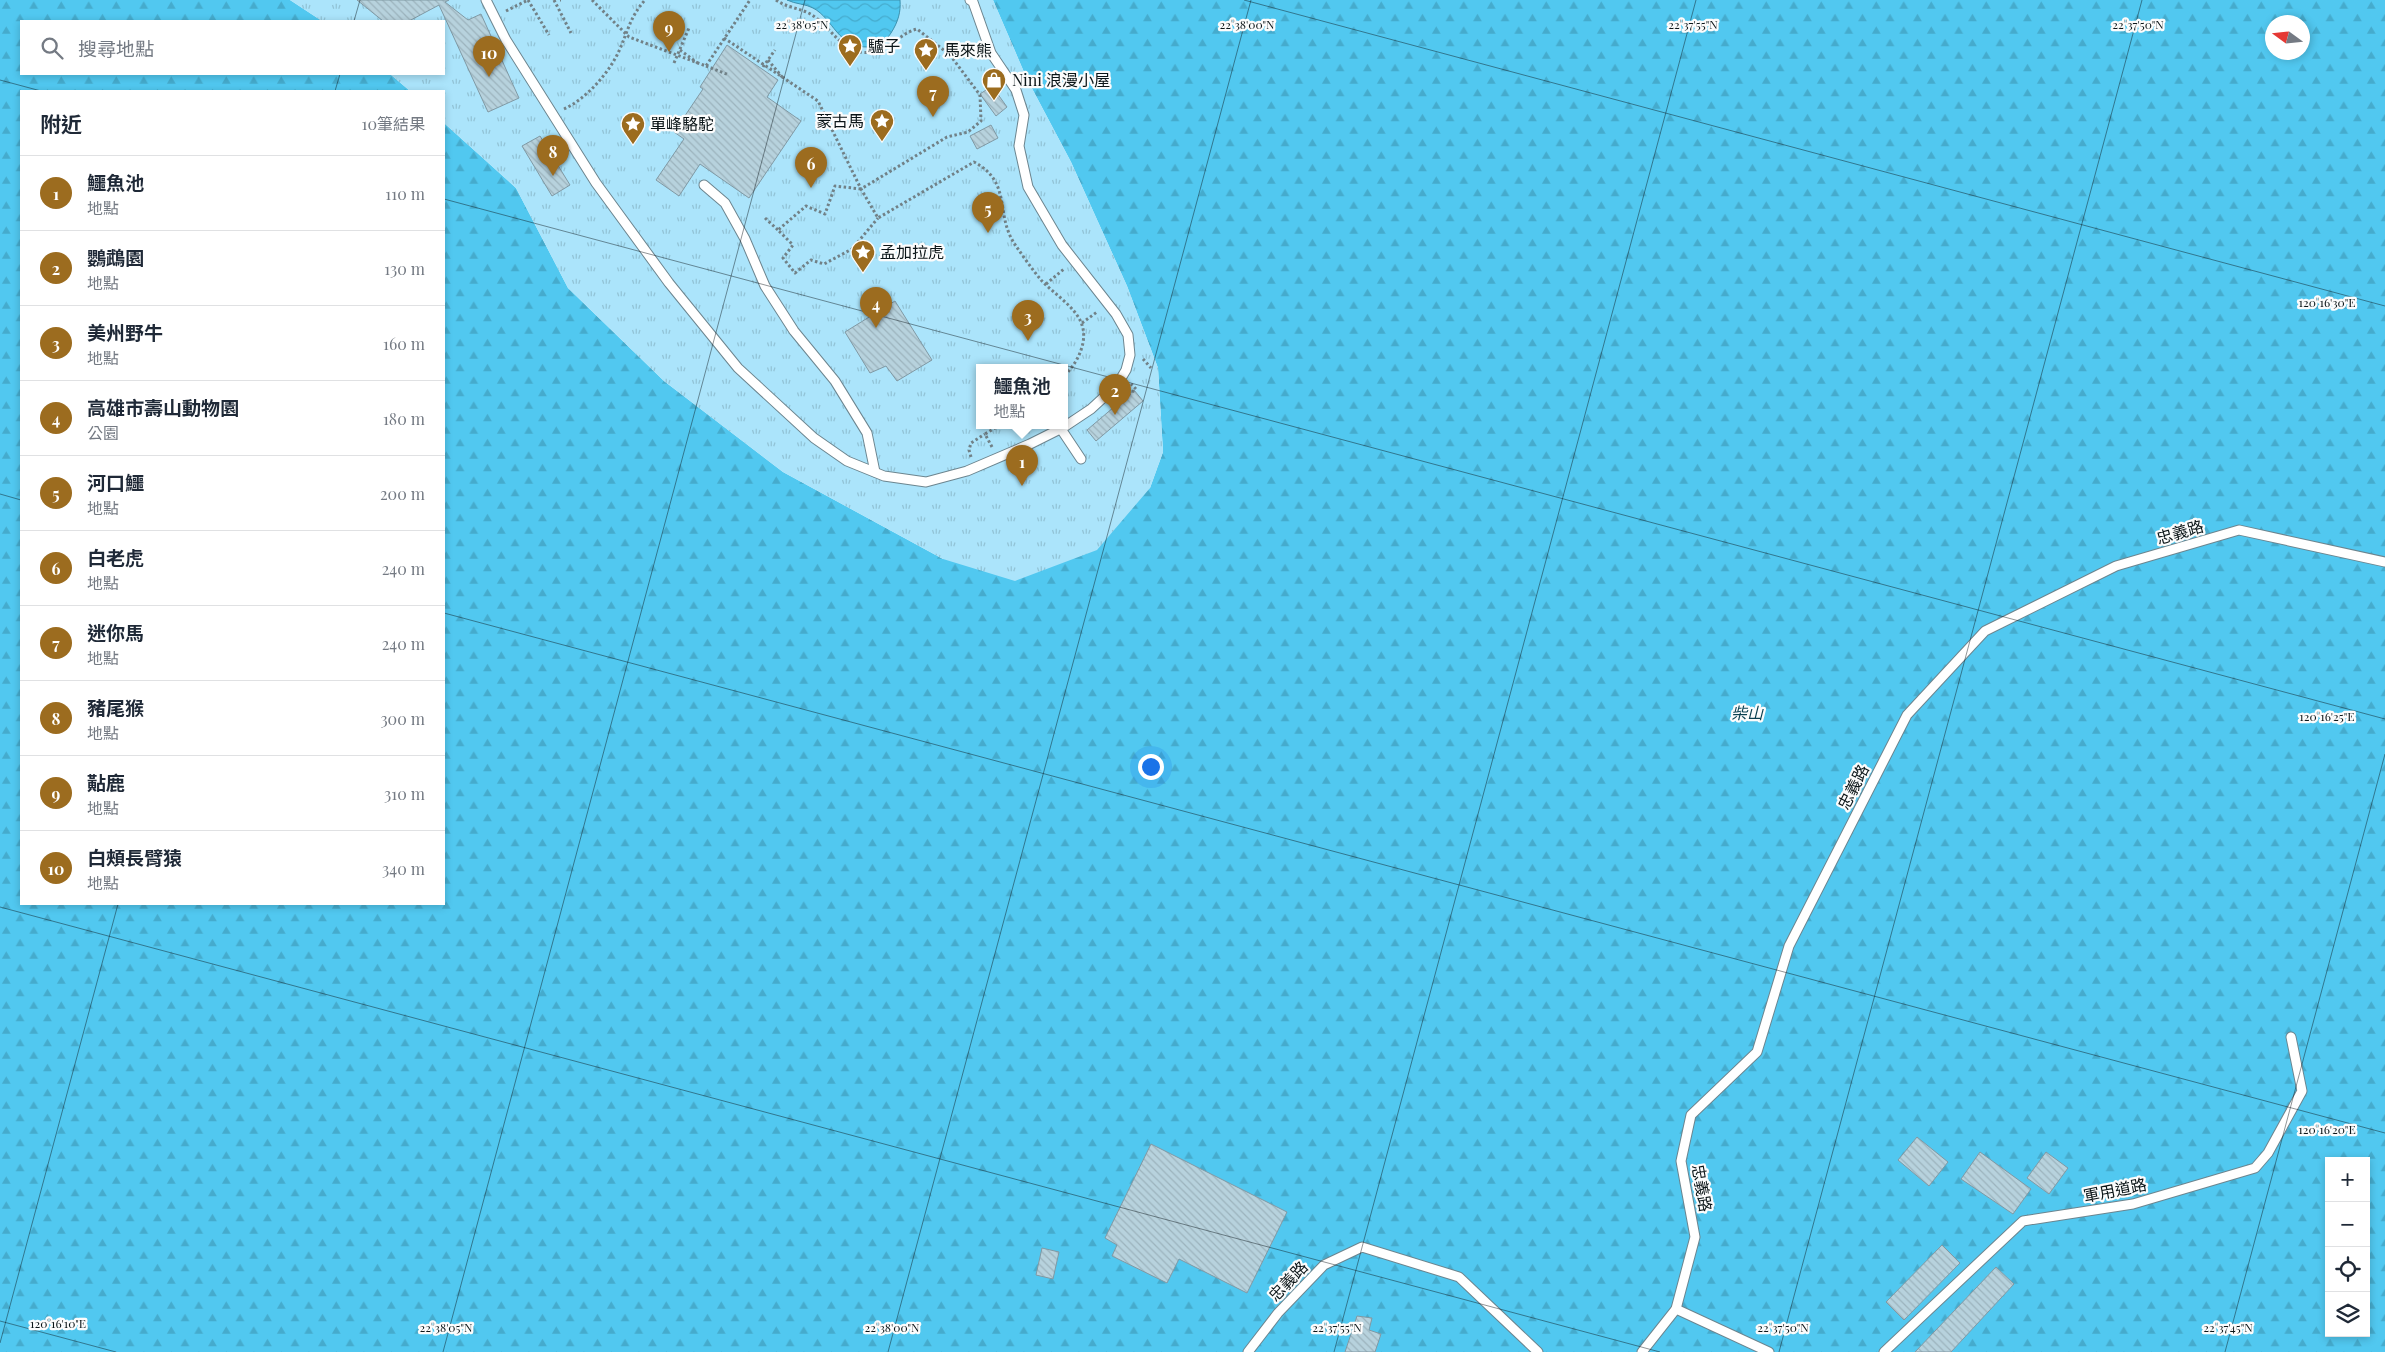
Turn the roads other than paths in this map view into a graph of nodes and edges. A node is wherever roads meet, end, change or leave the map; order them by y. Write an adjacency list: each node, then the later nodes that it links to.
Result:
1 (486, 0): 8 (lane)
2 (970, 0): 4 (lane)
3 (704, 185): 8 (lane)
4 (1068, 424)
5 (1059, 429): 8 (lane)
6 (1062, 429): 7 (lane)
7 (1081, 459)
8 (875, 472)
9 (2385, 562): 11 (lane, 忠義路)
10 (2291, 1037): 16 (lane, 軍用道路)
11 (1676, 1309): 14 (lane, 忠義路); 15 (lane)
12 (1248, 1352): 13 (lane, 忠義路)
13 (1538, 1352)
14 (1642, 1352)
15 (1768, 1352)
16 (1884, 1352)

